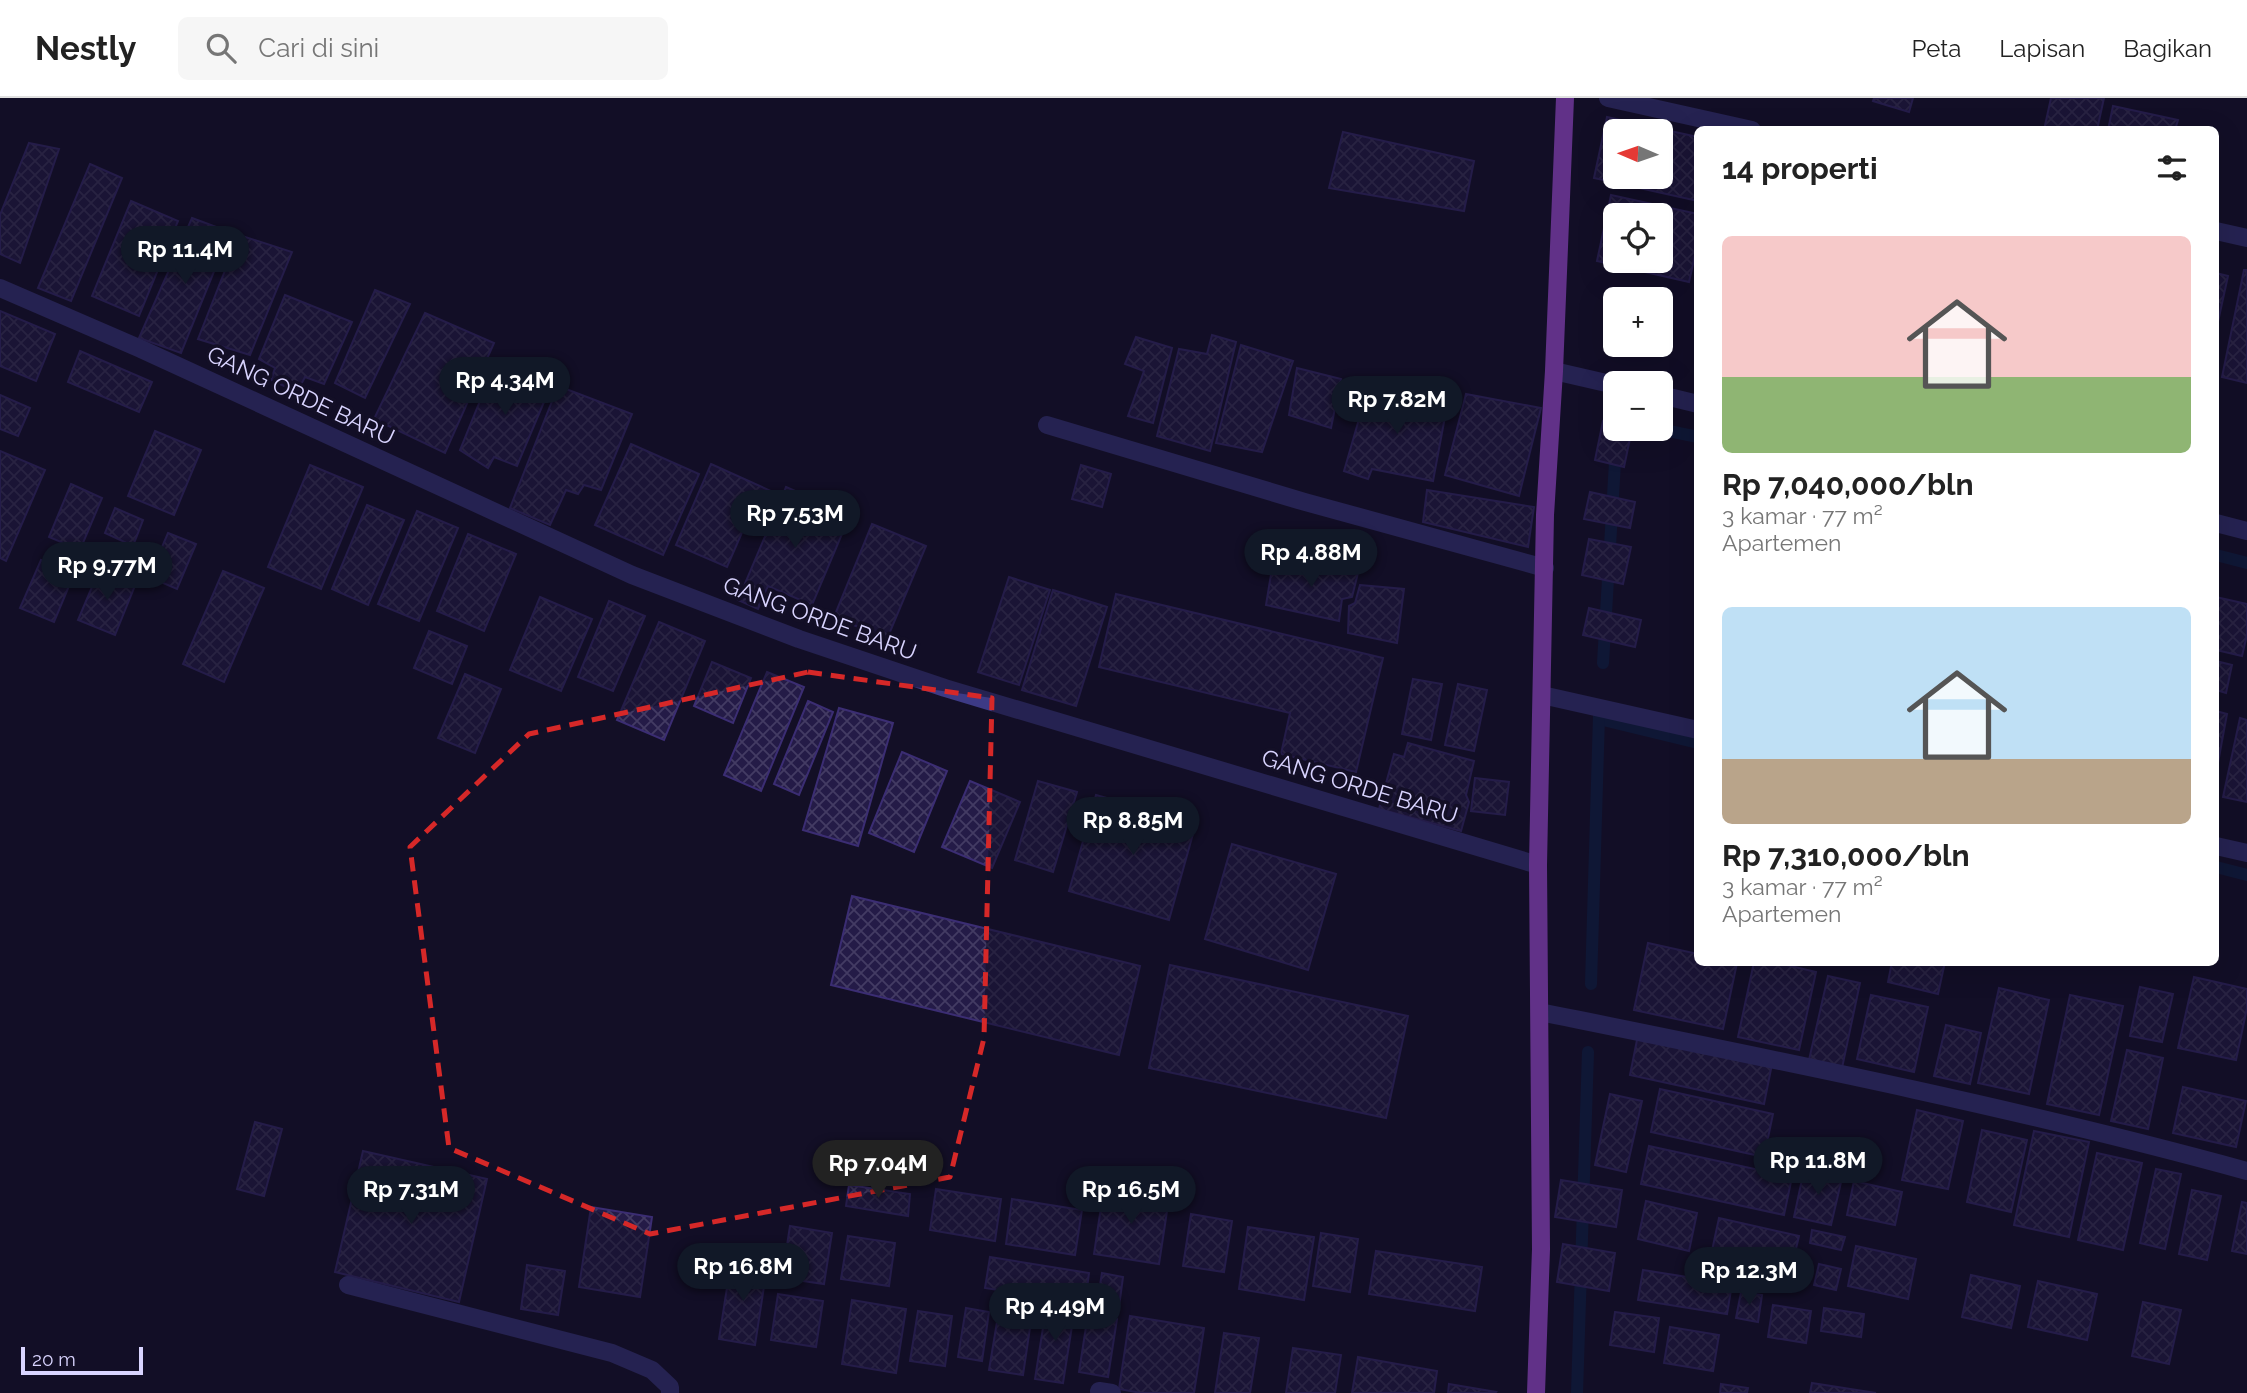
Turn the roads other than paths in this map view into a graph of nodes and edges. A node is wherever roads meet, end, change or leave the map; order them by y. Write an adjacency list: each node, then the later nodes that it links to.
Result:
1 (1564, 98): 7 (main road)
2 (1608, 98): 3 (street)
3 (1734, 126)
4 (2219, 232): 5 (street)
5 (2247, 238)
6 (0, 288): 19 (street, GANG ORDE BARU)
7 (1554, 370): 8 (street); 14 (main road)
8 (1603, 382)
9 (1673, 398): 10 (street)
10 (1694, 403)
11 (1047, 425): 14 (street)
12 (2219, 524): 13 (street)
13 (2247, 531)
14 (1545, 568): 15 (main road)
15 (1542, 695): 16 (street); 19 (main road)
16 (1694, 729)
17 (2219, 847): 18 (street)
18 (2247, 853)
19 (1538, 865): 20 (main road)
20 (1540, 1012): 21 (street); 24 (main road)
21 (2247, 1171)
22 (348, 1285): 23 (street)
23 (670, 1393)
24 (1536, 1393)

